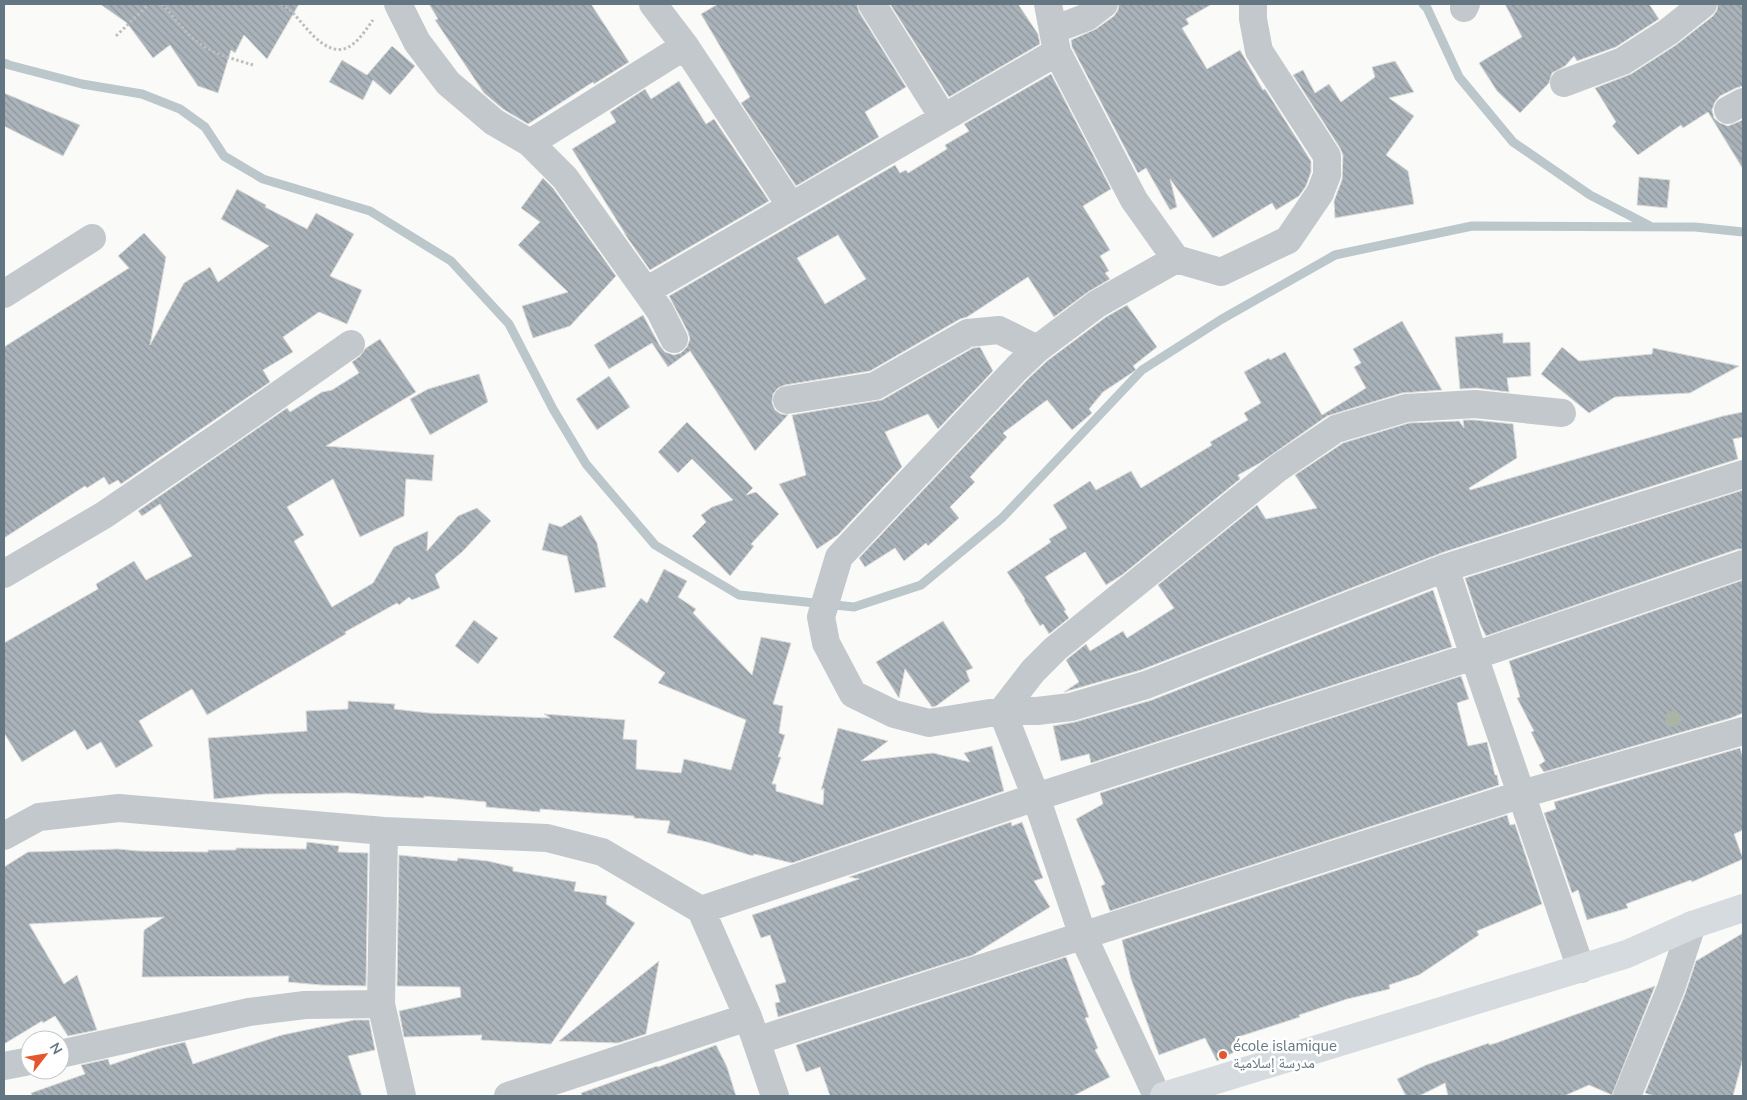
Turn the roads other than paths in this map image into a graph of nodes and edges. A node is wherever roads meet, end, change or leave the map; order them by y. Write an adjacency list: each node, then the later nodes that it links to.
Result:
1 (653, 4): 9 (street)
2 (872, 4): 11 (street)
3 (1048, 4): 8 (street)
4 (1104, 4): 8 (street)
5 (1253, 4): 15 (street)
6 (1704, 4): 10 (street)
7 (389, 8): 12 (street)
8 (1055, 41): 11 (street); 15 (street)
9 (685, 46): 12 (street); 13 (street)
10 (1564, 83)
11 (943, 117): 13 (street)
12 (530, 143): 16 (street)
13 (791, 206): 16 (street)
14 (92, 238): 17 (street)
15 (1176, 260): 20 (street)
16 (646, 291): 18 (street)
17 (4, 294)
18 (674, 339)
19 (351, 344): 26 (street)
20 (1037, 349): 21 (street); 28 (street)
21 (787, 400)
22 (1562, 413): 28 (street)
23 (1743, 474): 25 (street)
24 (1743, 564): 27 (street)
25 (1445, 568): 27 (street); 28 (street)
26 (4, 574)
27 (1474, 656): 30 (street); 31 (street)
28 (1002, 711): 31 (street)
29 (1743, 731): 30 (street)
30 (1522, 794): 37 (street); 38 (street)
31 (1036, 797): 35 (street); 37 (street)
32 (384, 830): 33 (street); 35 (street); 39 (street)
33 (4, 836)
34 (1743, 908): 36 (street)
35 (701, 910): 40 (street)
36 (1692, 925): 38 (street); 49 (street)
37 (1083, 936): 40 (street); 47 (street)
38 (1581, 969): 48 (street)
39 (381, 1004): 41 (street); 44 (street)
40 (752, 1029): 45 (street); 46 (street)
41 (70, 1052)
42 (20, 1063): 43 (street)
43 (4, 1066)
44 (402, 1096)
45 (508, 1096)
46 (775, 1096)
47 (1157, 1096)
48 (1164, 1096)
49 (1627, 1096)

